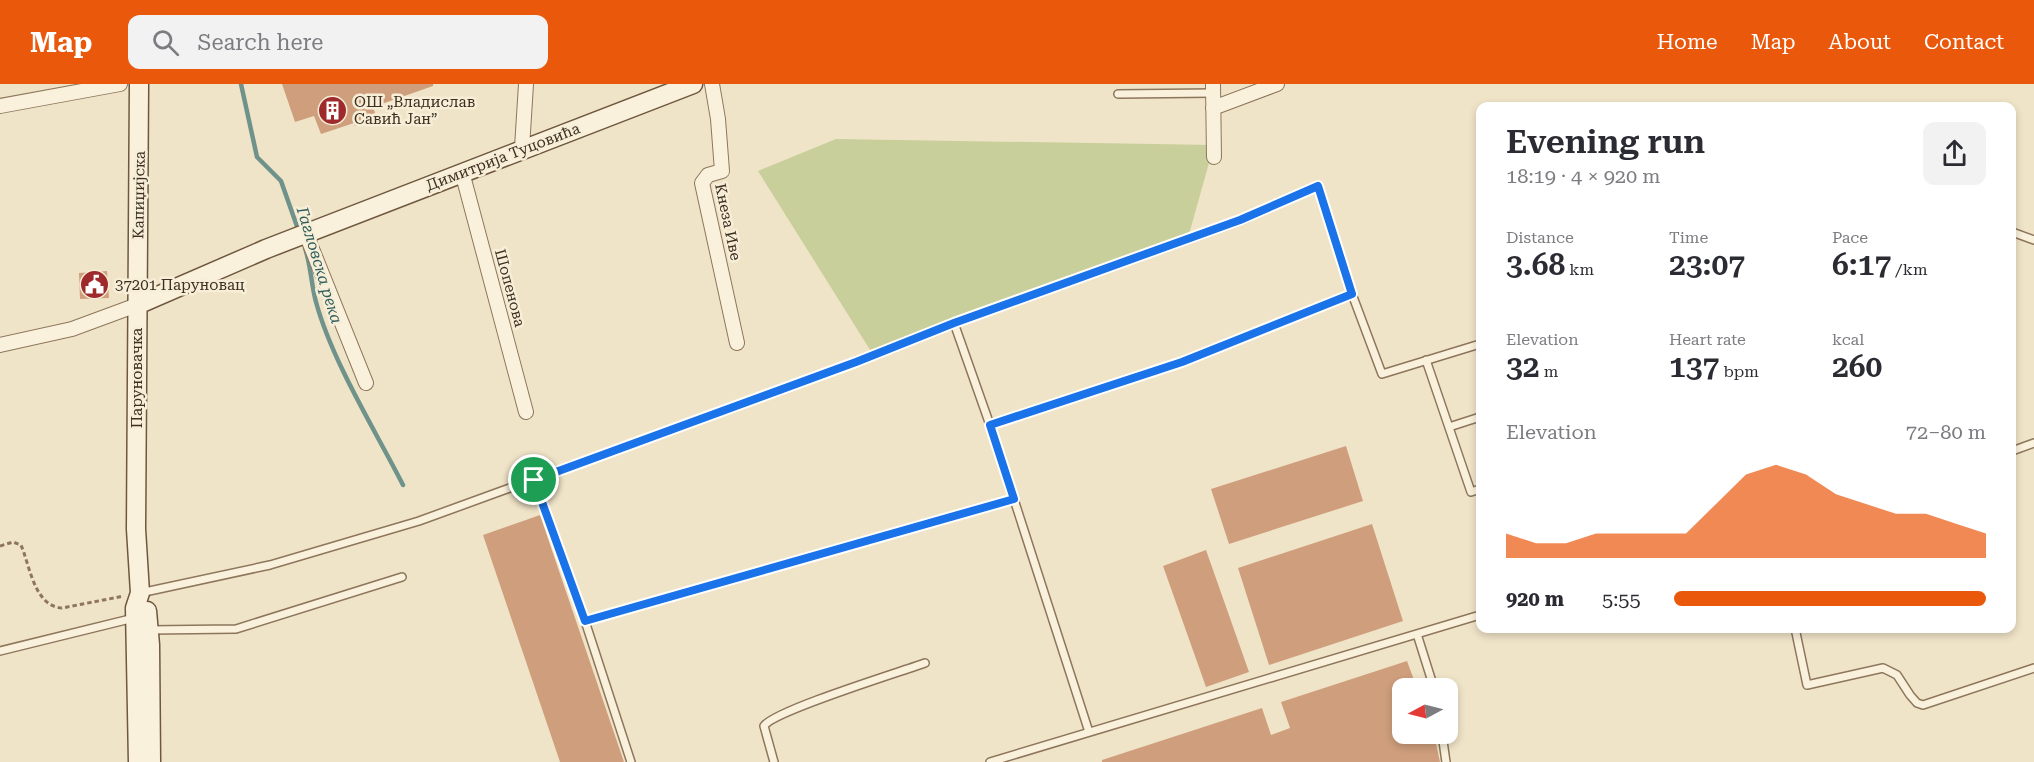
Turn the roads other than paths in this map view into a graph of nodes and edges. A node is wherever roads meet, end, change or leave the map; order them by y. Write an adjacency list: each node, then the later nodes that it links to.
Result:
1 (120, 84): 9 (street)
2 (139, 84): 17 (main road, Капиџијска)
3 (526, 84): 10 (street)
4 (693, 84): 10 (main road, Димитрија Туцовића)
5 (712, 84): 19 (street, Кнеза Иве)
6 (1277, 84): 8 (street)
7 (1118, 94): 8 (lane)
8 (1213, 95): 11 (street)
9 (0, 106)
10 (522, 148): 12 (main road, Димитрија Туцовића)
11 (1214, 157)
12 (462, 172): 13 (main road, Димитрија Туцовића); 24 (street, Шопенова)
13 (309, 232): 17 (main road, Димитрија Туцовића); 23 (street)
14 (2016, 233): 15 (lane)
15 (2034, 240)
16 (1352, 294): 18 (lane); 22 (lane); 26 (lane)
17 (137, 305): 20 (street, Паруновачка); 34 (main road, Паруновачка)
18 (954, 323): 26 (lane); 30 (lane)
19 (737, 343)
20 (0, 345)
21 (1476, 345): 22 (lane)
22 (1426, 360): 27 (lane)
23 (366, 383)
24 (526, 412)
25 (1476, 418): 27 (lane)
26 (990, 425): 32 (lane)
27 (1449, 427): 31 (lane)
28 (2034, 443): 29 (lane)
29 (2016, 450)
30 (534, 480): 34 (lane); 36 (lane)
31 (1476, 490)
32 (1014, 499): 36 (lane); 44 (lane)
33 (402, 577): 37 (lane)
34 (140, 593): 37 (main road, Паруновачка)
35 (1476, 616): 39 (lane)
36 (585, 621): 48 (lane)
37 (140, 626): 40 (lane); 46 (main road, Паруновачка); 47 (main road, Паруновачка)
38 (1796, 633): 42 (lane)
39 (1418, 634): 43 (lane); 44 (lane)
40 (0, 651)
41 (925, 663): 49 (lane)
42 (2034, 668)
43 (1431, 678)
44 (1089, 732): 50 (lane)
45 (1443, 744): 51 (lane)
46 (138, 762)
47 (151, 762)
48 (631, 762)
49 (774, 762)
50 (990, 762)
51 (1446, 762)

